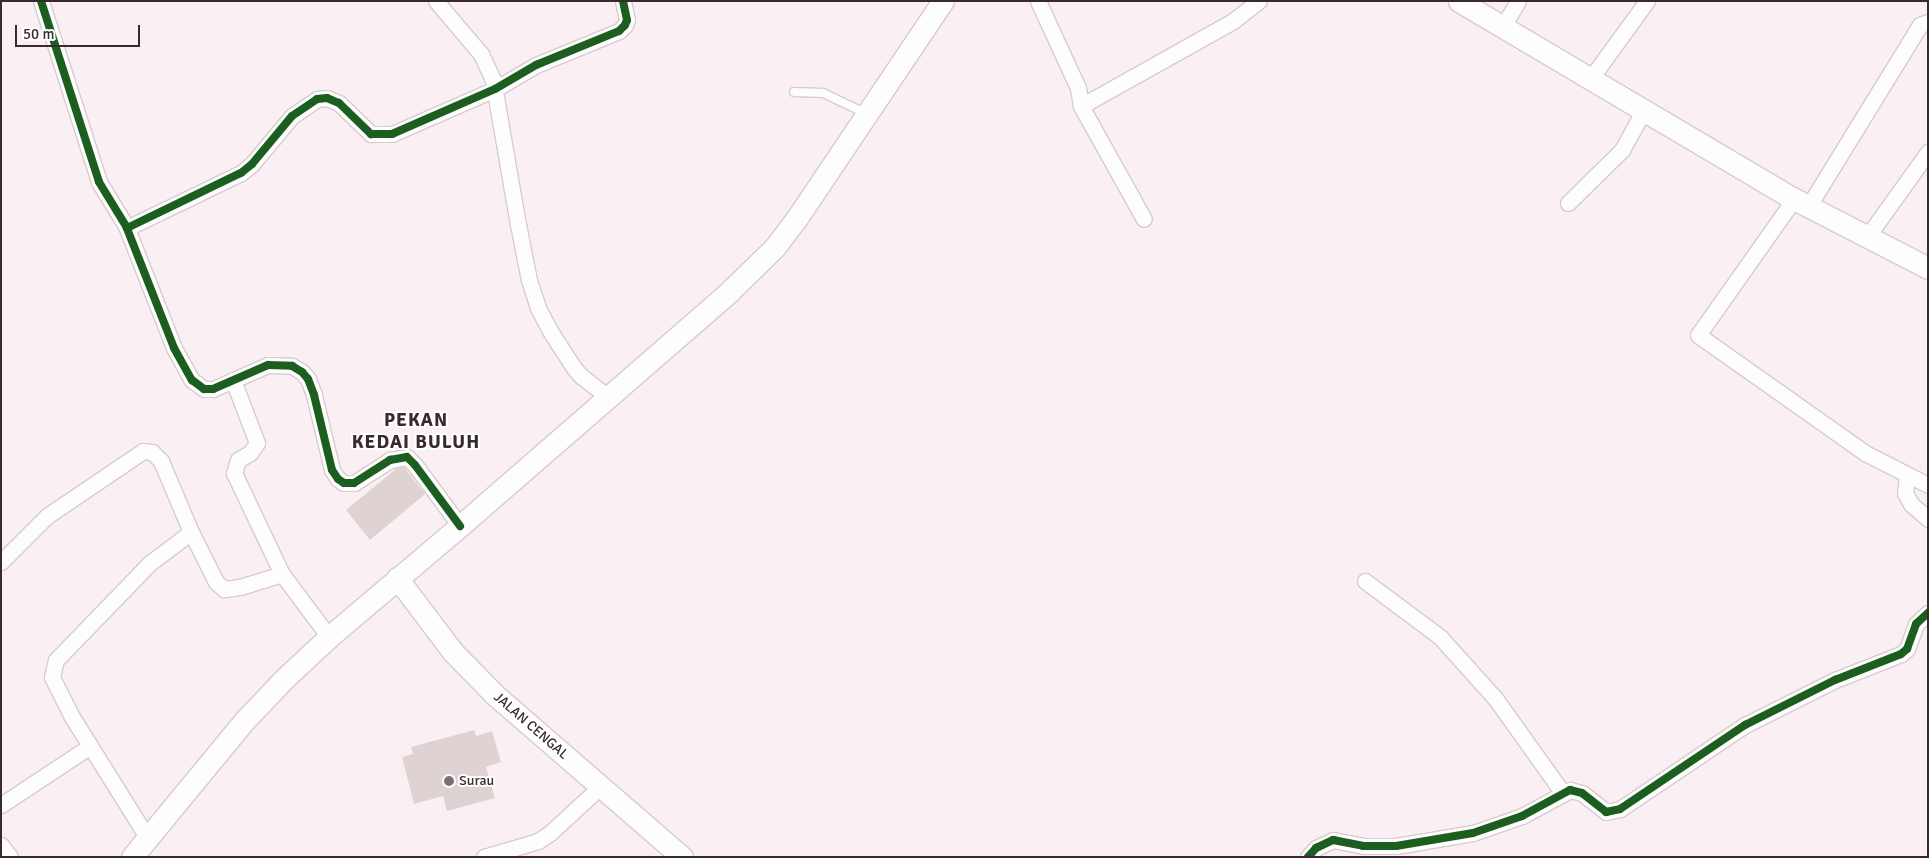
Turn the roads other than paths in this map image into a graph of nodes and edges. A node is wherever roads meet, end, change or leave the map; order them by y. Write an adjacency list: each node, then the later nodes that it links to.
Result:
1 (41, 1): 22 (street)
2 (436, 1): 13 (street)
3 (623, 1): 13 (street)
4 (943, 1): 17 (main road)
5 (1038, 1): 15 (street)
6 (1259, 1): 15 (street)
7 (1460, 1): 11 (main road)
8 (1518, 1): 11 (street)
9 (1647, 1): 12 (street)
10 (1928, 22): 20 (street)
11 (1503, 26): 12 (main road)
12 (1591, 78): 16 (main road)
13 (495, 89): 22 (street); 26 (street)
14 (794, 92): 17 (lane)
15 (1081, 106): 21 (street)
16 (1644, 110): 19 (street); 20 (main road)
17 (867, 114): 26 (main road)
18 (1928, 152): 23 (street)
19 (1568, 203)
20 (1801, 203): 23 (main road); 27 (street)
21 (1144, 219)
22 (127, 228): 25 (street)
23 (1867, 237): 24 (main road)
24 (1928, 268)
25 (233, 380): 30 (street); 33 (street)
26 (608, 397): 30 (main road)
27 (1907, 475): 28 (street); 29 (street)
28 (1928, 485)
29 (1928, 519)
30 (460, 526): 34 (main road)
31 (191, 532): 32 (street); 33 (street); 38 (street)
32 (1, 562)
33 (282, 574): 37 (street)
34 (397, 578): 37 (main road); 39 (main road, JALAN CENGAL)
35 (1365, 581): 40 (street)
36 (1928, 613): 40 (street)
37 (329, 637): 42 (main road)
38 (90, 746): 41 (street); 42 (street)
39 (601, 786): 46 (street); 47 (main road, JALAN CENGAL)
40 (1562, 792): 48 (street)
41 (1, 805)
42 (147, 838): 45 (main road)
43 (1, 845): 44 (street)
44 (10, 857)
45 (132, 857)
46 (484, 857)
47 (682, 857)
48 (1308, 857)

